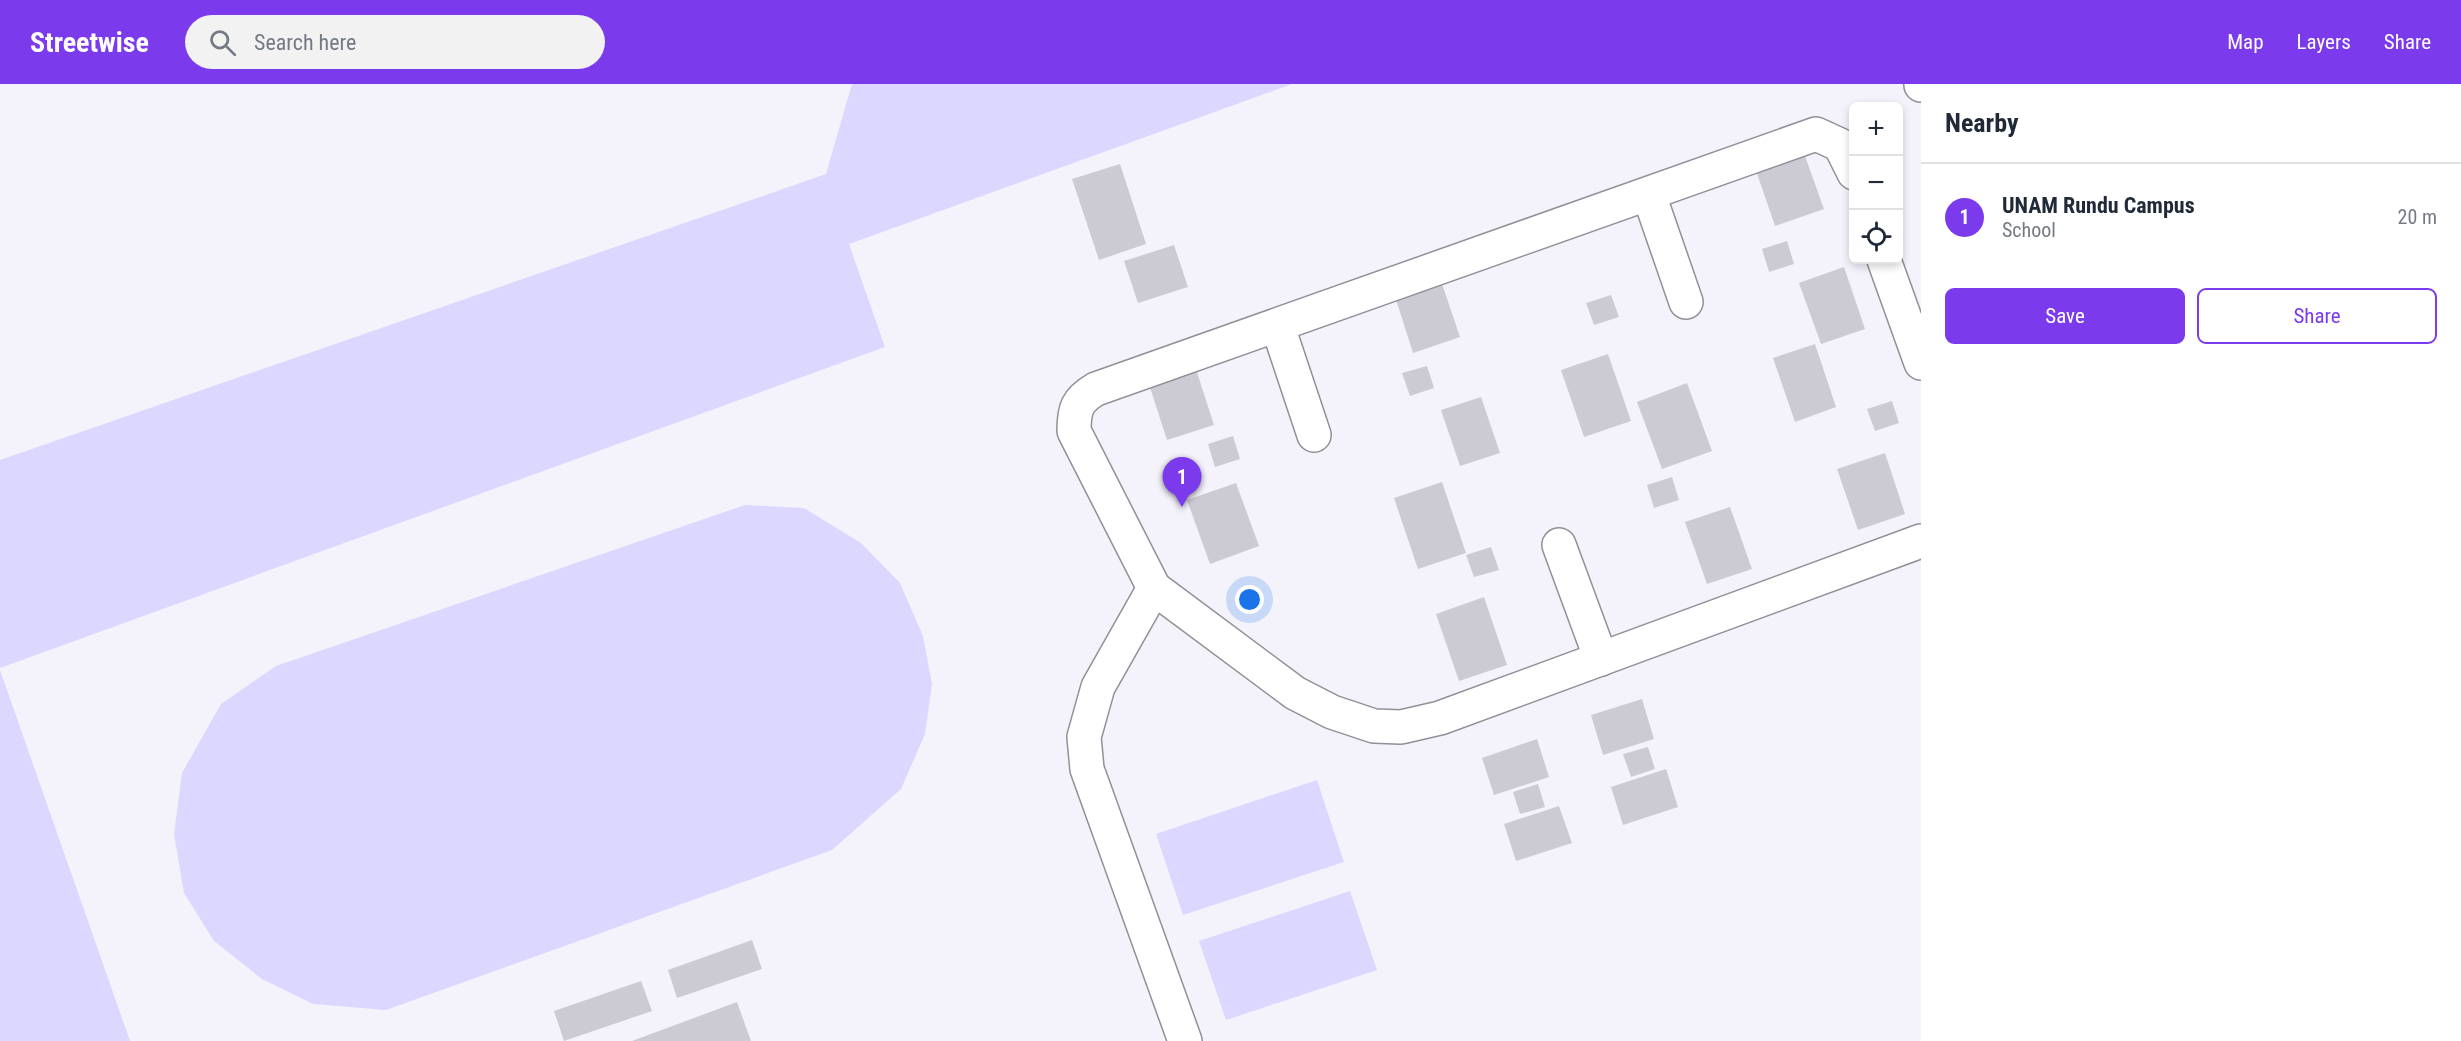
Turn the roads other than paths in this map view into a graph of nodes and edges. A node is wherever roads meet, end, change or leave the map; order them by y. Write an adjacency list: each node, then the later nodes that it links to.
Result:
1 (1849, 163): 2 (lane)
2 (1649, 195): 4 (lane); 5 (lane)
3 (1885, 264): 6 (lane)
4 (1686, 302)
5 (1278, 327): 7 (lane); 10 (lane)
6 (1921, 363)
7 (1314, 435)
8 (1921, 541): 11 (lane)
9 (1559, 545): 11 (lane)
10 (1154, 588): 11 (lane); 12 (lane)
11 (1601, 659)
12 (1185, 1041)

